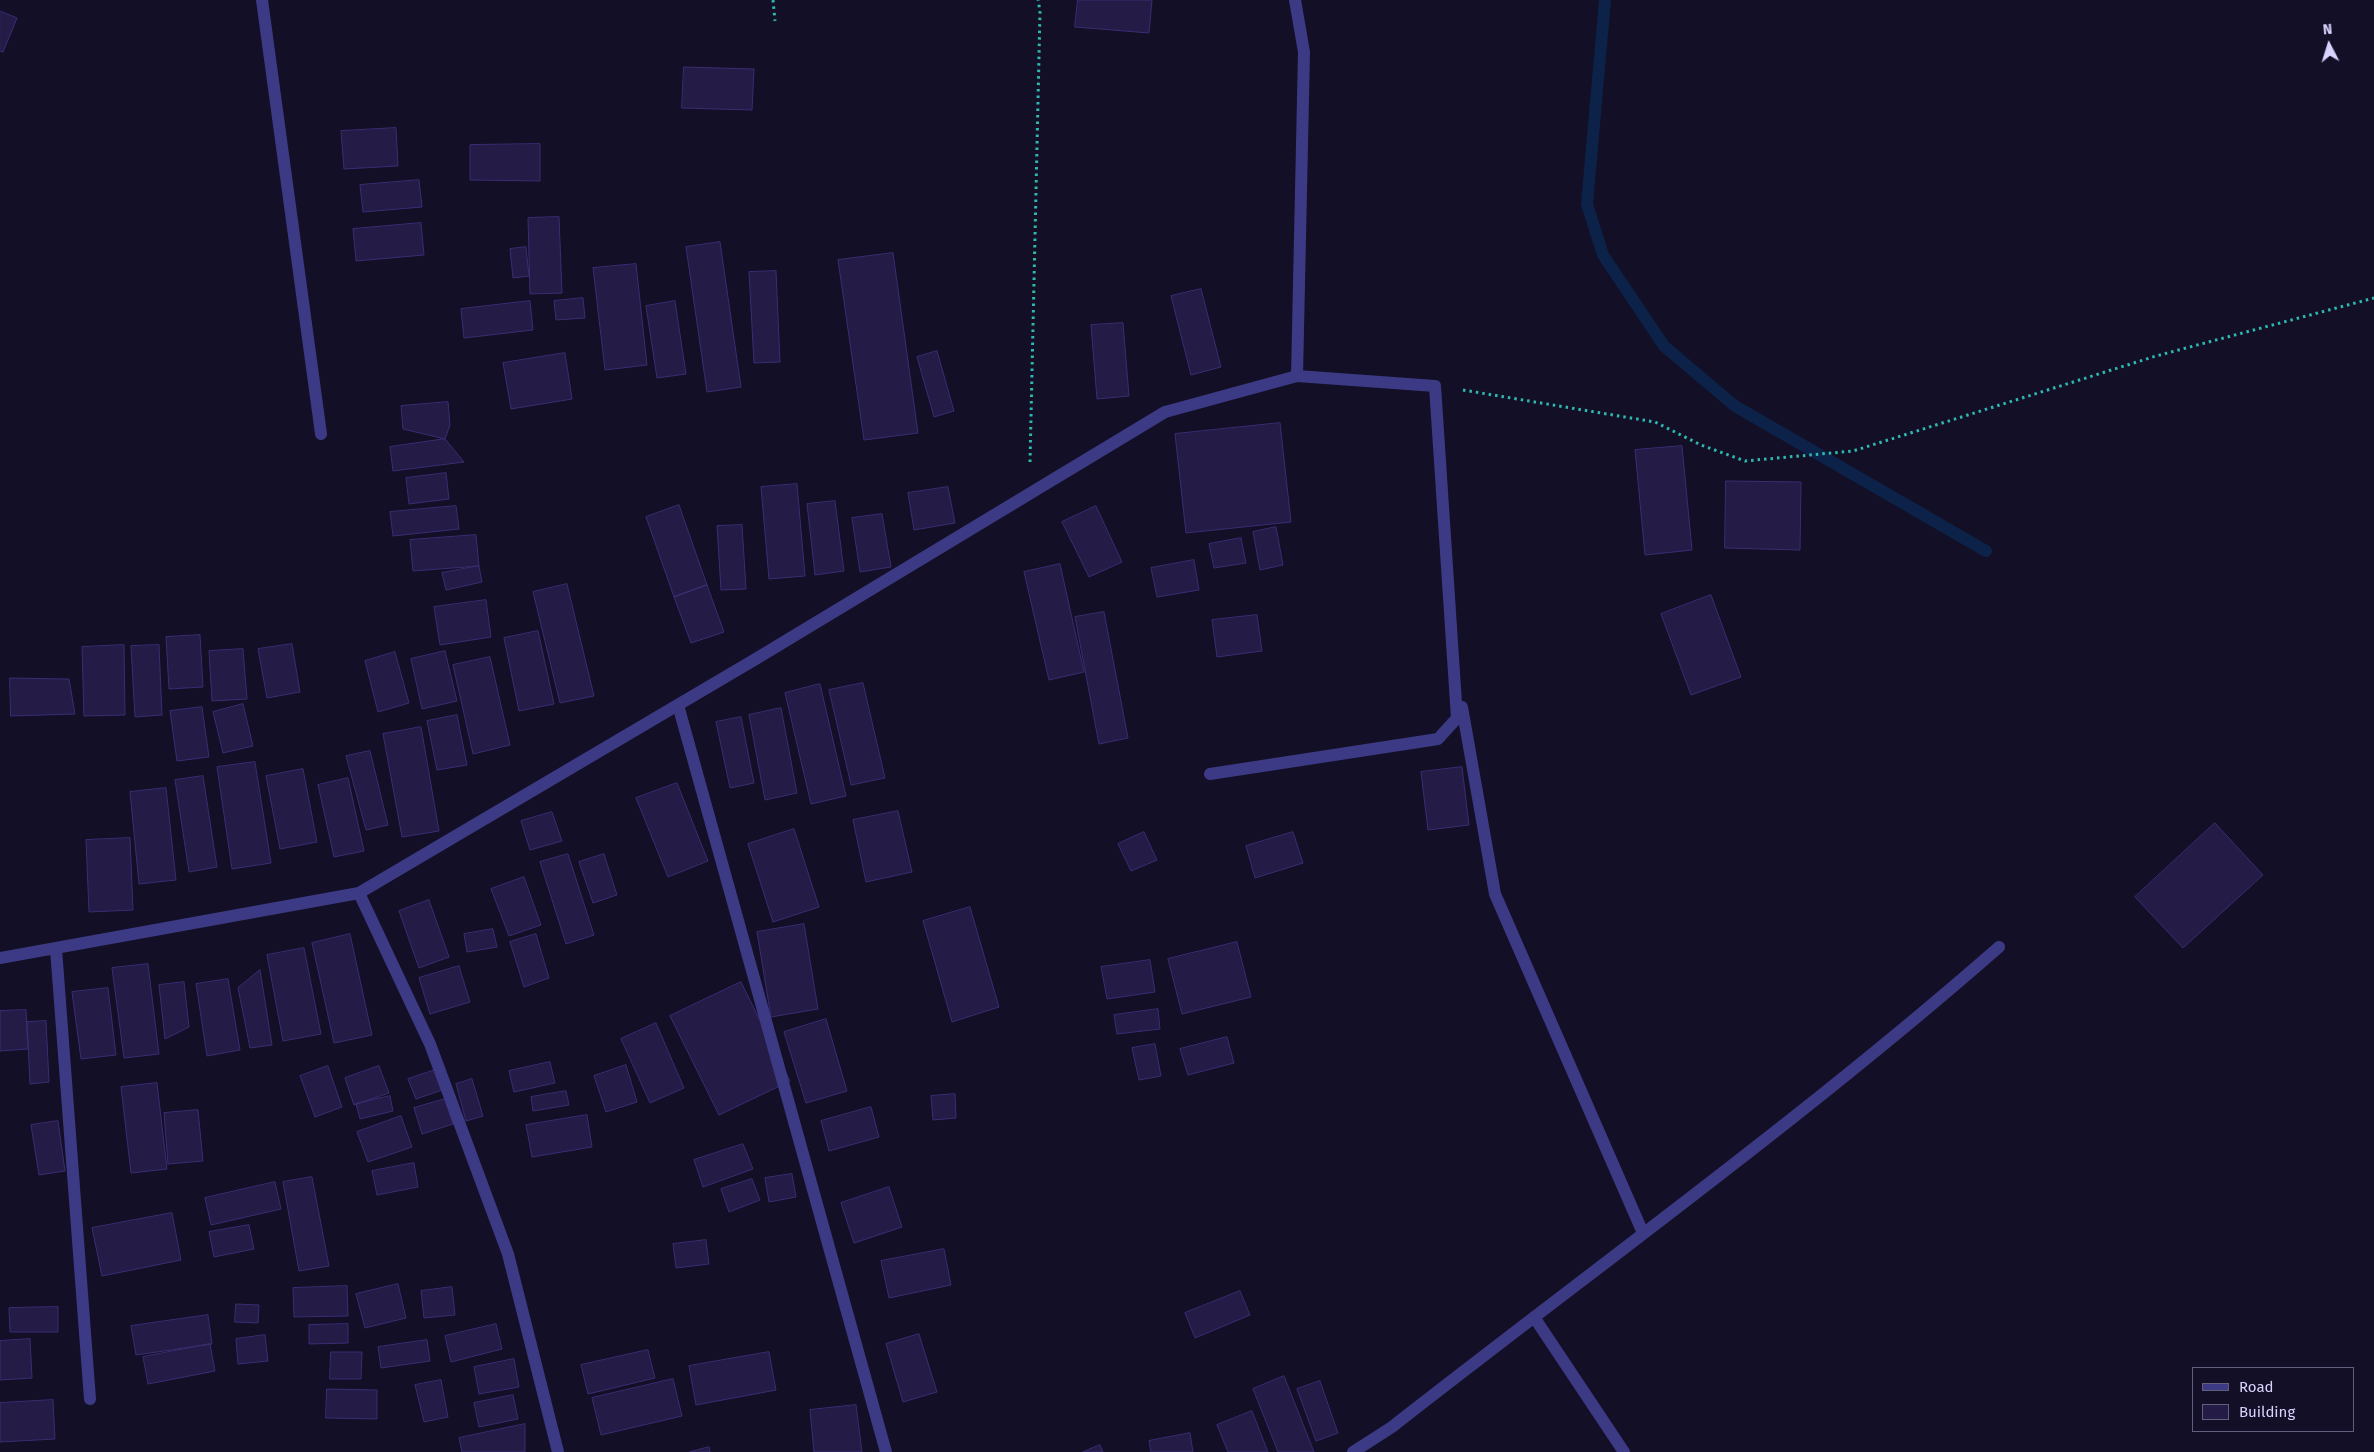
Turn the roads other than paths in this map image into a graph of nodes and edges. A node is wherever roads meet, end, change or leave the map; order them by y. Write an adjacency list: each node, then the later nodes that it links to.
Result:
1 (262, 0): 4 (street)
2 (1295, 0): 3 (street)
3 (1296, 376): 5 (street); 6 (street)
4 (321, 434)
5 (1454, 664): 7 (street); 12 (street)
6 (678, 705): 8 (street); 16 (street)
7 (1210, 774)
8 (359, 894): 10 (street); 15 (street)
9 (1999, 947): 12 (street)
10 (56, 949): 11 (street); 14 (street)
11 (0, 958)
12 (1643, 1233): 13 (street)
13 (1534, 1317): 17 (street); 18 (street)
14 (90, 1398)
15 (558, 1452)
16 (886, 1452)
17 (1352, 1452)
18 (1624, 1452)

